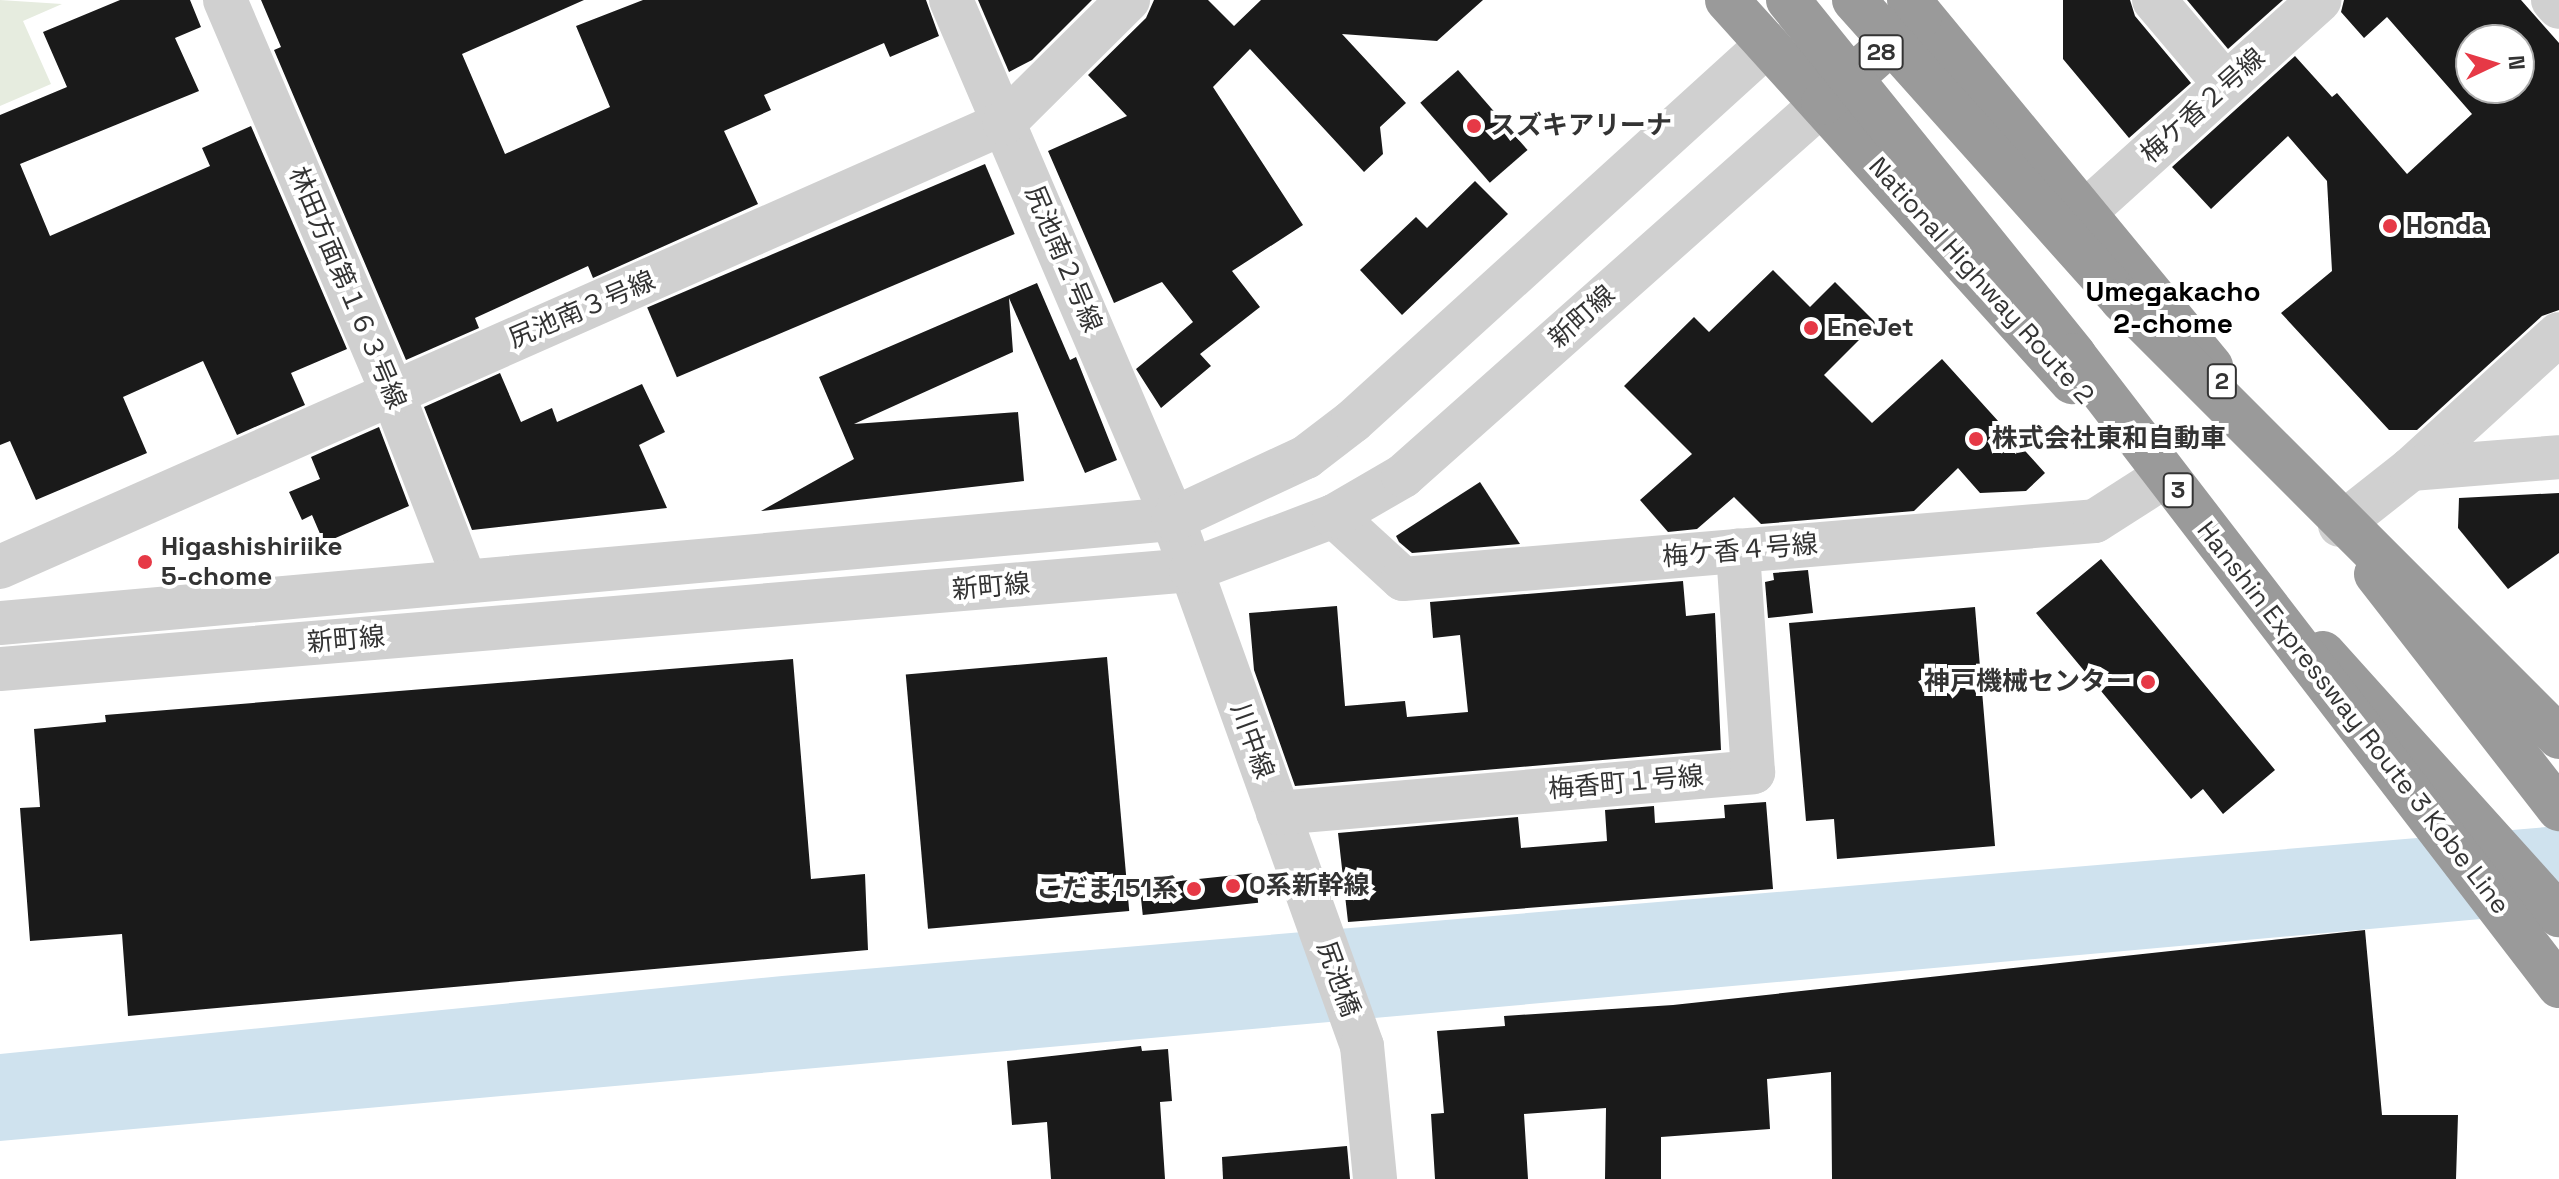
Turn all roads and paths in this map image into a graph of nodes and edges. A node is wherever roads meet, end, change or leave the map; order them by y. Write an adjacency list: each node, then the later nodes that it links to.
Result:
1 (225, 0): 19 (street, 林田方面第１６３号線)
2 (951, 0): 16 (street, 尻池南２号線)
3 (1128, 0): 16 (street, 尻池南３号線)
4 (1727, 0): 13 (highway, National Highway Route 2)
5 (1788, 0): 37 (highway, Hanshin Expressway Route 3 Kobe Line / 3, bridge)
6 (1817, 0): 13 (highway)
7 (1854, 0): 32 (highway, bridge)
8 (2154, 0): 14 (street)
9 (2320, 0): 14 (street, 梅ケ香２号線)
10 (2553, 0): 12 (street)
11 (1923, 5): 15 (highway, 28); 17 (highway, 2)
12 (2559, 7)
13 (1768, 44): 15 (highway, National Highway Route 2); 24 (street, 新町線)
14 (2226, 85): 17 (street, 梅ケ香２号線)
15 (1823, 103): 22 (highway, National Highway Route 2); 23 (street, 新町線)
16 (1004, 123): 19 (street, 尻池南３号線); 24 (street, 尻池南２号線)
17 (2085, 212): 25 (highway, 2)
18 (2559, 334): 21 (street)
19 (392, 392): 27 (street, 尻池南３号線); 29 (street, 林田方面第１６３号線)
20 (2559, 457): 21 (street)
21 (2411, 469): 25 (street)
22 (2159, 480): 26 (street, 梅ケ香４号線); 36 (highway, National Highway Route 2)
23 (1334, 516): 26 (street, 梅ケ香４号線); 28 (street, 新町線)
24 (1173, 519): 28 (street, 尻池南２号線); 29 (street, 新町線)
25 (2340, 525): 33 (highway, 2)
26 (1738, 551): 34 (street, 梅香町１号線)
27 (0, 567)
28 (1191, 570): 31 (street, 新町線); 34 (street, 川中線)
29 (464, 579): 30 (street, 新町線)
30 (0, 623)
31 (0, 669)
32 (2559, 737)
33 (2559, 809)
34 (1278, 813): 35 (street, 川中線)
35 (1313, 912): 38 (street, 尻池橋)
36 (2559, 915)
37 (2559, 986)
38 (1375, 1179)

